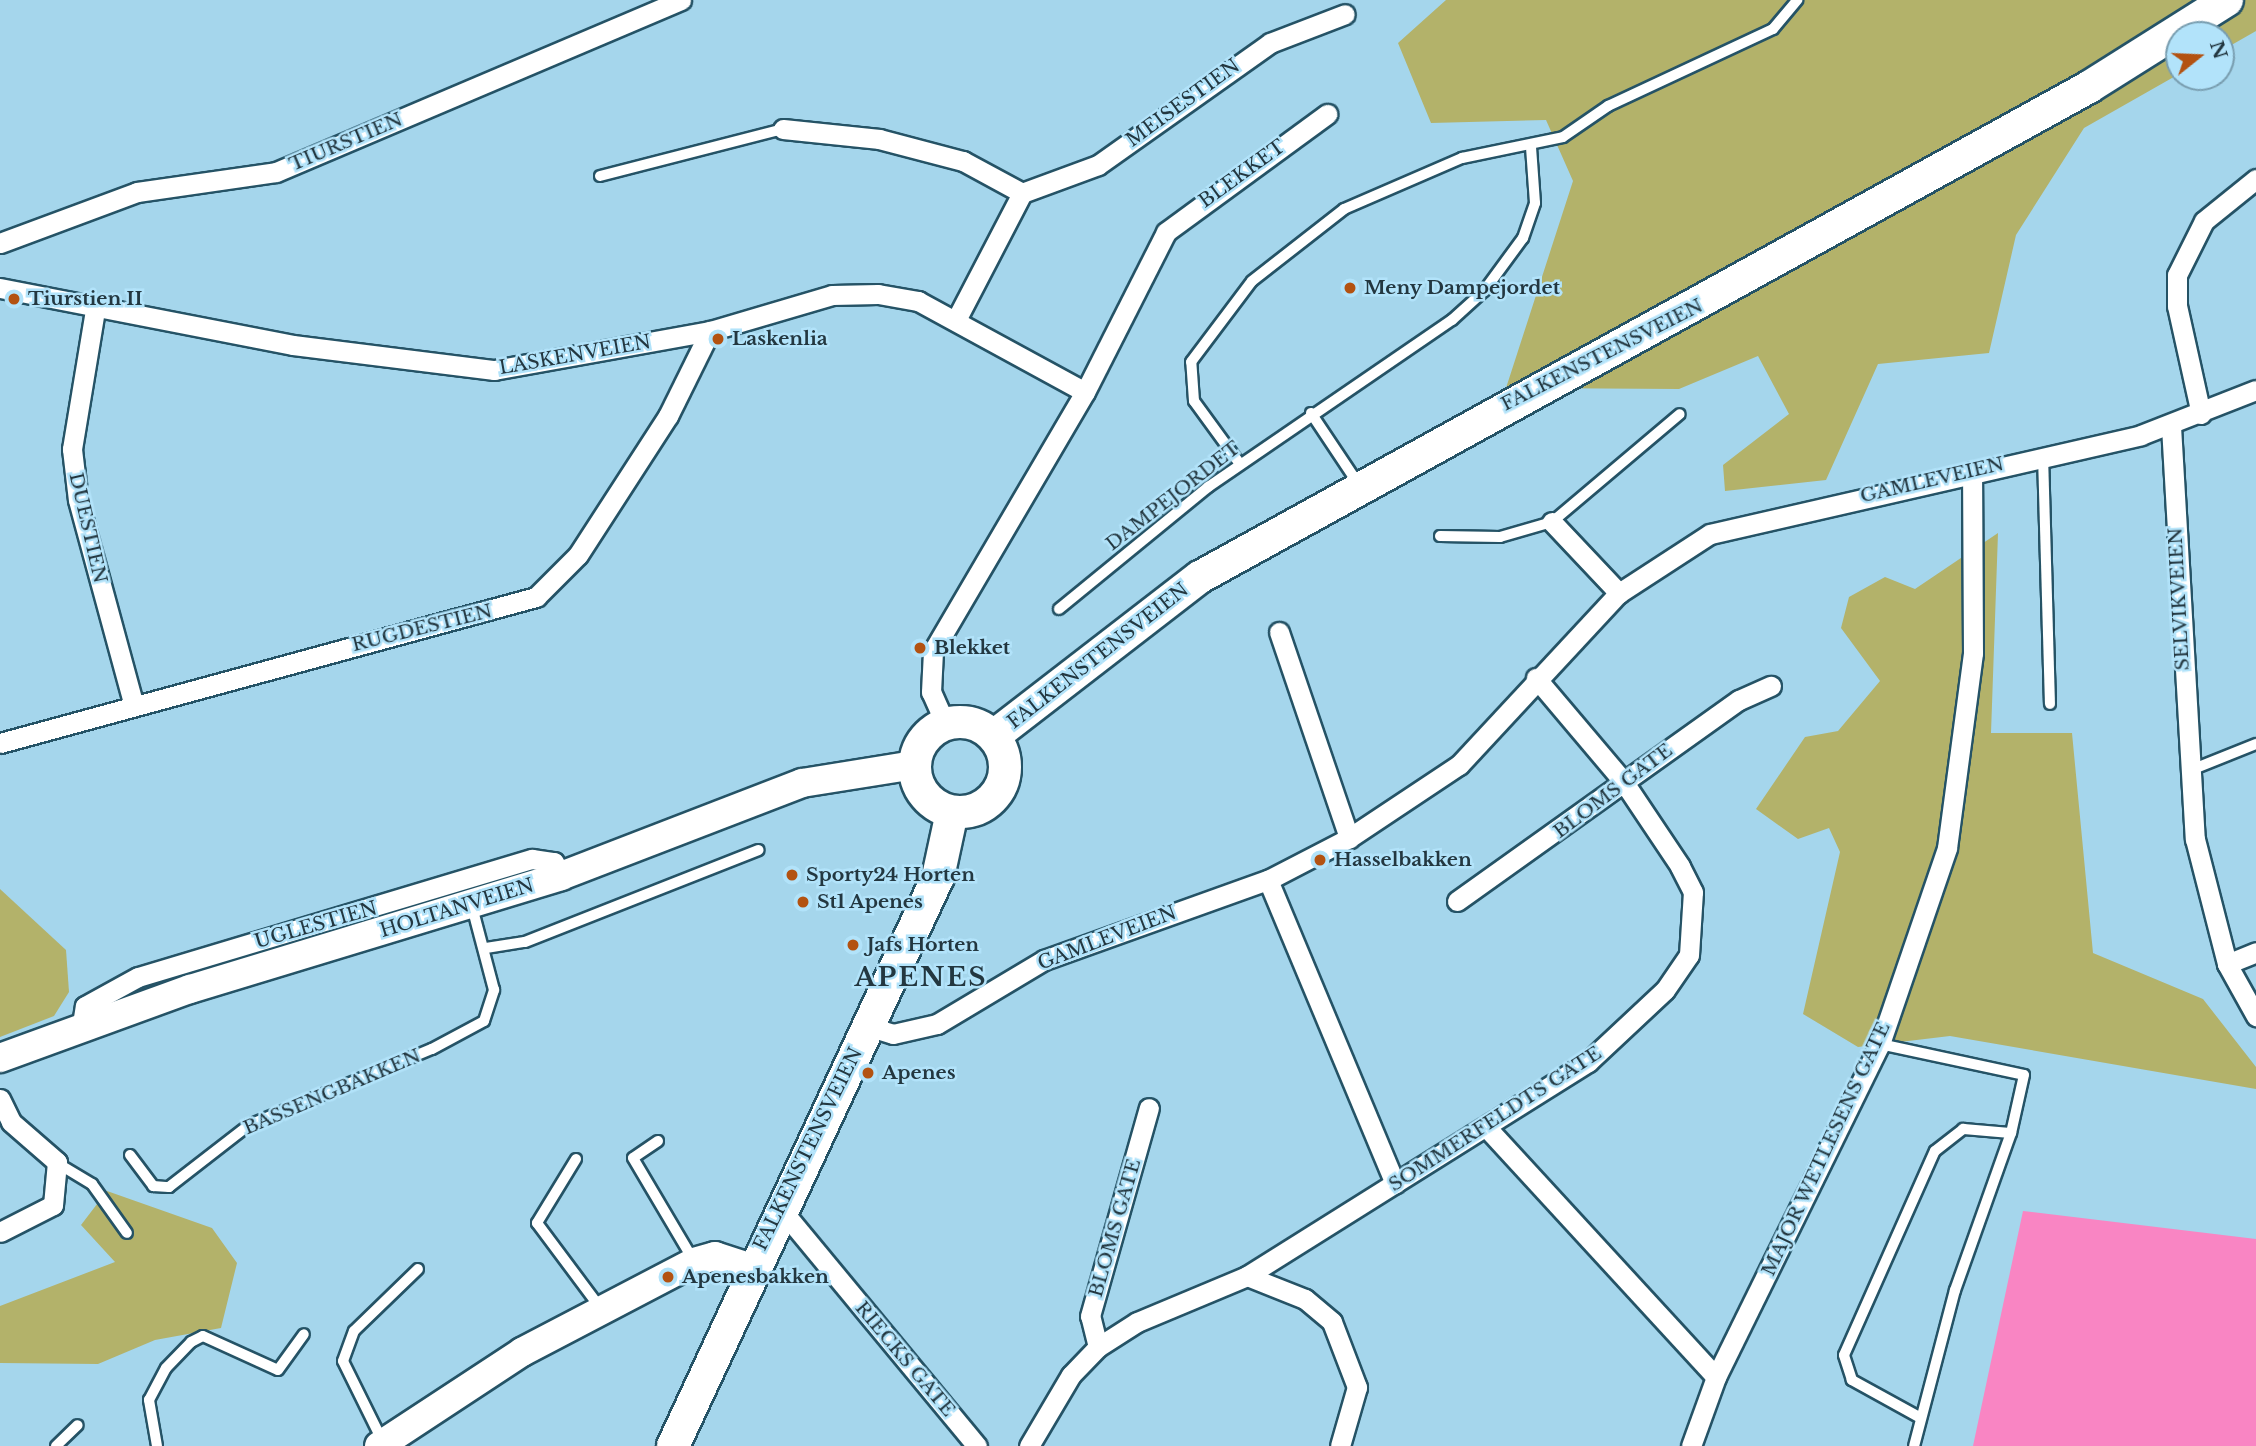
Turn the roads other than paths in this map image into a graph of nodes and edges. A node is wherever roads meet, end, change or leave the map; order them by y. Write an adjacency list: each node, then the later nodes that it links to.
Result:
1 (681, 0): 11 (street, TIURSTIEN)
2 (1797, 0): 7 (lane)
3 (2227, 0): 25 (main road, FALKENSTENSVEIEN)
4 (1345, 14): 10 (street, MEISESTIEN)
5 (1327, 114): 17 (street, BLEKKET)
6 (783, 130): 8 (lane); 10 (street)
7 (1531, 147): 18 (lane, DAMPEJORDET); 23 (lane)
8 (600, 176)
9 (2256, 179): 20 (street)
10 (1022, 193): 14 (street)
11 (0, 243)
12 (0, 288): 13 (street, LASKENVEIEN)
13 (95, 310): 15 (street, LASKENVEIEN); 33 (street, DUESTIEN)
14 (956, 320): 15 (street, LASKENVEIEN); 17 (street, LASKENVEIEN)
15 (710, 331): 33 (street, RUGDESTIEN)
16 (2256, 390): 20 (street, GAMLEVEIEN)
17 (1084, 392): 35 (street, BLEKKET)
18 (1311, 413): 23 (lane, DAMPEJORDET); 25 (lane)
19 (1680, 414): 26 (lane)
20 (2201, 414): 21 (street, GAMLEVEIEN)
21 (2171, 426): 22 (street, GAMLEVEIEN); 40 (street, SELVIKVEIEN)
22 (2043, 454): 24 (street, GAMLEVEIEN); 34 (lane)
23 (1240, 464): 29 (lane, DAMPEJORDET)
24 (1972, 472): 28 (street, GAMLEVEIEN); 55 (street, MAJOR WETLESENS GATE)
25 (1360, 487): 36 (main road, FALKENSTENSVEIEN)
26 (1552, 522): 27 (lane); 28 (street)
27 (1440, 536)
28 (1619, 593): 31 (street, GAMLEVEIEN)
29 (1059, 609)
30 (1279, 632): 43 (street)
31 (1536, 678): 41 (street, SOMMERFELDTS GATE); 43 (street, GAMLEVEIEN)
32 (1771, 686): 41 (street, BLOMS GATE)
33 (132, 702): 37 (street, RUGDESTIEN)
34 (2050, 704)
35 (946, 723): 36 (main road, FALKENSTENSVEIEN); 39 (main road)
36 (995, 736): 42 (main road, FALKENSTENSVEIEN)
37 (0, 743)
38 (2256, 744): 40 (lane)
39 (914, 765): 42 (main road); 45 (main road, HOLTANVEIEN)
40 (2187, 771): 51 (street, SELVIKVEIEN)
41 (1623, 780): 47 (street, BLOMS GATE); 59 (street, SOMMERFELDTS GATE)
42 (952, 811): 54 (main road, FALKENSTENSVEIEN)
43 (1349, 838): 46 (street, GAMLEVEIEN)
44 (760, 850): 49 (lane)
45 (561, 876): 48 (main road, HOLTANVEIEN); 53 (street, UGLESTIEN)
46 (1268, 880): 54 (street, GAMLEVEIEN); 65 (street)
47 (1457, 901)
48 (472, 906): 49 (lane, BASSENGBAKKEN); 53 (main road, HOLTANVEIEN)
49 (486, 948): 62 (lane, BASSENGBAKKEN)
50 (2256, 952): 51 (street)
51 (2227, 964): 52 (street, SELVIKVEIEN)
52 (2256, 1016)
53 (82, 1024): 56 (main road, HOLTANVEIEN)
54 (867, 1026): 66 (main road, FALKENSTENSVEIEN)
55 (1880, 1044): 60 (lane); 76 (street, MAJOR WETLESENS GATE)
56 (0, 1058)
57 (0, 1099): 64 (street)
58 (1149, 1108): 75 (street, BLOMS GATE)
59 (1487, 1128): 65 (street, SOMMERFELDTS GATE); 76 (street)
60 (2011, 1133): 77 (lane); 77 (lane)
61 (659, 1141): 69 (lane)
62 (131, 1155)
63 (576, 1159): 73 (lane)
64 (57, 1162): 67 (street); 68 (lane)
65 (1395, 1183): 72 (street, SOMMERFELDTS GATE)
66 (780, 1208): 70 (main road, FALKENSTENSVEIEN); 83 (street, RIECKS GATE)
67 (0, 1232)
68 (127, 1233)
69 (694, 1262): 70 (main road); 73 (main road)
70 (751, 1268): 82 (main road, FALKENSTENSVEIEN)
71 (418, 1269): 79 (lane)
72 (1247, 1276): 75 (street, SOMMERFELDTS GATE); 85 (street)
73 (601, 1310): 79 (main road)
74 (304, 1334): 81 (lane)
75 (1098, 1347): 84 (street, SOMMERFELDTS GATE)
76 (1716, 1377): 86 (street, MAJOR WETLESENS GATE)
77 (1919, 1417): 87 (lane)
78 (78, 1425): 80 (lane)
79 (382, 1444)
80 (56, 1446)
81 (157, 1446)
82 (673, 1446)
83 (977, 1446)
84 (1029, 1446)
85 (1340, 1446)
86 (1691, 1446)
87 (1914, 1446)

